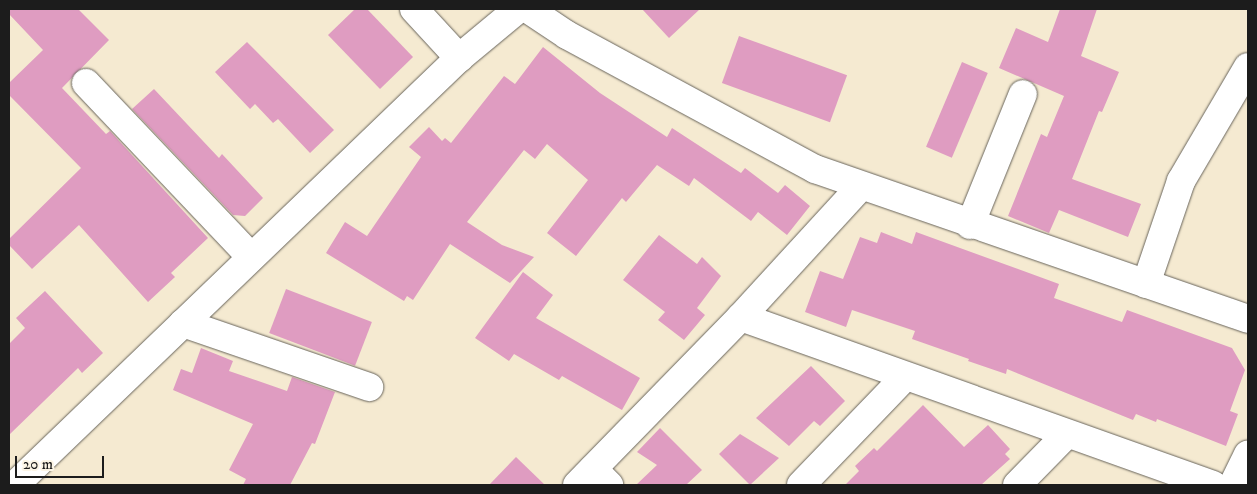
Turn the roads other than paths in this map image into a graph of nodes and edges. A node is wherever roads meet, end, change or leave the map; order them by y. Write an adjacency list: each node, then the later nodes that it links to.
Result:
1 (414, 9): 4 (street)
2 (518, 9): 4 (street)
3 (528, 9): 8 (street)
4 (459, 58): 10 (street)
5 (1248, 67): 11 (street)
6 (86, 83): 10 (street)
7 (1023, 94): 9 (street)
8 (860, 187): 9 (street); 12 (street)
9 (970, 225): 11 (street)
10 (251, 257): 14 (street)
11 (1146, 284): 13 (street)
12 (741, 317): 15 (street); 19 (street)
13 (1248, 319)
14 (183, 323): 16 (street); 20 (street)
15 (904, 378): 17 (street); 21 (street)
16 (369, 387)
17 (1066, 435): 22 (street); 23 (street)
18 (1248, 454): 24 (street)
19 (593, 480)
20 (15, 485)
21 (801, 485)
22 (1017, 485)
23 (1213, 485)
24 (1233, 485)

